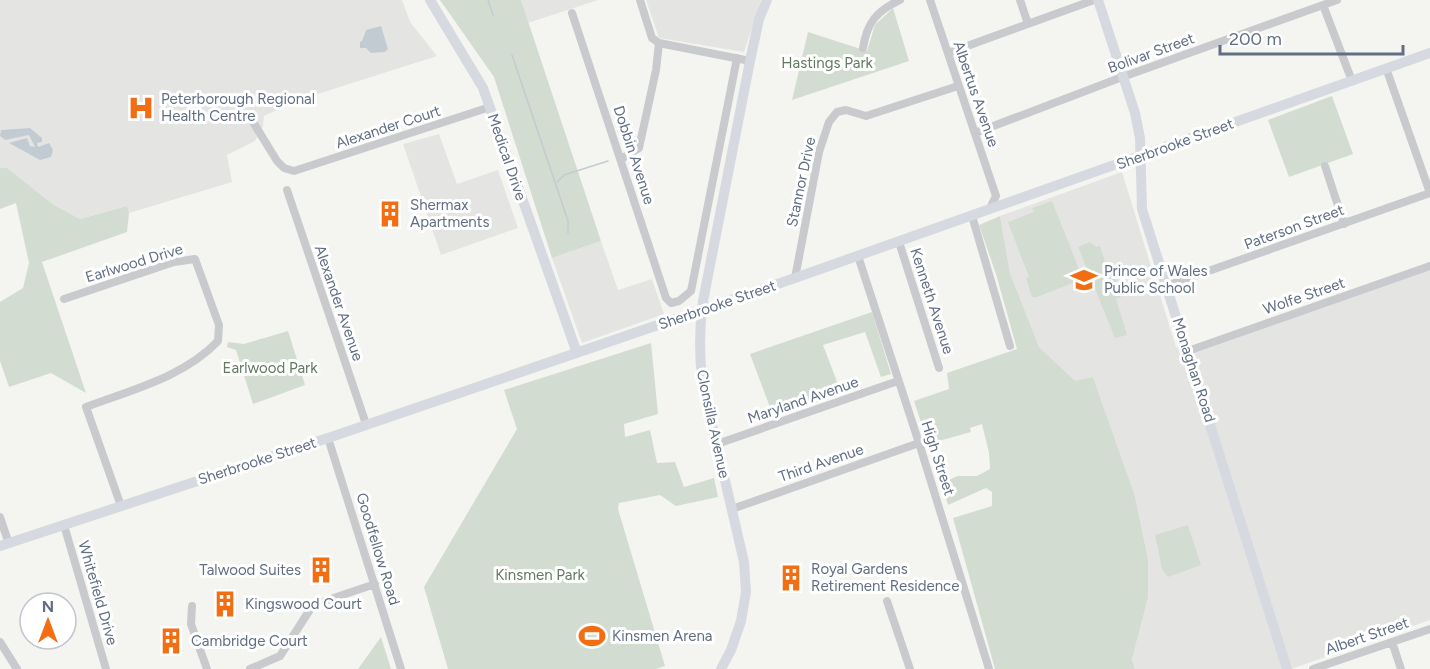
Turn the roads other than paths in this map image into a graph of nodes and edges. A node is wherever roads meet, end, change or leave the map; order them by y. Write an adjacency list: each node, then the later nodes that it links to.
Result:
1 (430, 0): 22 (main road, Medical Drive)
2 (640, 0): 12 (street)
3 (767, 0): 17 (main road, Clonsilla Avenue)
4 (900, 0): 13 (street)
5 (930, 0): 14 (street, Albertus Avenue)
6 (1020, 0): 11 (street)
7 (1096, 0): 11 (street); 19 (main road, Monaghan Road)
8 (1336, 0): 9 (street, Bolivar Street)
9 (1323, 5): 19 (street, Bolivar Street); 20 (street)
10 (572, 13): 26 (street, Dobbin Avenue)
11 (1028, 24): 14 (street)
12 (659, 43): 16 (street); 26 (street)
13 (863, 48)
14 (948, 53): 21 (street, Albertus Avenue)
15 (1430, 53): 18 (main road, Sherbrooke Street)
16 (737, 58): 17 (street); 26 (street, Dobbin Avenue)
17 (750, 61): 41 (main road, Clonsilla Avenue)
18 (1386, 68): 20 (main road, Sherbrooke Street); 29 (street)
19 (1123, 77): 24 (street, Bolivar Street); 25 (main road, Monaghan Road)
20 (1352, 81): 25 (main road, Sherbrooke Street)
21 (958, 86): 24 (street, Albertus Avenue); 38 (street, Stannor Drive)
22 (490, 107): 23 (street, Alexander Court); 44 (main road, Medical Drive)
23 (250, 117)
24 (975, 133): 30 (street, Albertus Avenue)
25 (1141, 156): 31 (main road, Sherbrooke Street); 39 (main road, Monaghan Road)
26 (621, 159)
27 (1325, 166): 34 (street)
28 (287, 190): 47 (street, Alexander Avenue)
29 (1430, 193): 34 (street, Paterson Street)
30 (996, 196): 31 (street); 32 (street)
31 (1018, 199): 32 (main road, Sherbrooke Street)
32 (989, 210): 33 (main road, Sherbrooke Street)
33 (972, 216): 35 (main road, Sherbrooke Street); 42 (street)
34 (1344, 224): 39 (street, Paterson Street)
35 (899, 242): 36 (main road, Sherbrooke Street); 45 (street, Kenneth Avenue)
36 (858, 256): 38 (main road, Sherbrooke Street); 46 (street, High Street)
37 (1430, 266): 43 (street, Wolfe Street)
38 (795, 278): 41 (main road, Sherbrooke Street)
39 (1166, 286): 43 (main road, Monaghan Road)
40 (64, 299): 51 (street, Earlwood Drive)
41 (701, 310): 44 (main road, Sherbrooke Street); 50 (main road, Clonsilla Avenue)
42 (1010, 346)
43 (1188, 351): 70 (main road, Monaghan Road)
44 (574, 353): 47 (main road, Sherbrooke Street)
45 (939, 368)
46 (898, 381): 49 (street, High Street); 50 (street, Maryland Avenue)
47 (366, 424): 48 (main road, Sherbrooke Street)
48 (328, 438): 51 (main road, Sherbrooke Street); 56 (street, Goodfellow Road)
49 (919, 443): 52 (street, Third Avenue); 69 (street, High Street)
50 (717, 444): 52 (main road, Clonsilla Avenue)
51 (121, 506): 54 (main road, Sherbrooke Street)
52 (732, 509): 67 (main road, Clonsilla Avenue)
53 (0, 517): 55 (street)
54 (64, 525): 55 (main road, Sherbrooke Street); 63 (street, Whitefield Drive)
55 (4, 545)
56 (375, 584): 65 (street); 66 (street, Goodfellow Road)
57 (887, 601): 68 (street)
58 (192, 606): 64 (street)
59 (1430, 629): 61 (street, Albert Street)
60 (0, 642): 62 (street)
61 (1392, 642): 71 (street, Albert Street); 72 (street)
62 (17, 669)
63 (106, 669)
64 (207, 669)
65 (250, 669)
66 (401, 669)
67 (721, 669)
68 (910, 669)
69 (989, 669)
70 (1287, 669)
71 (1313, 669)
72 (1401, 669)

